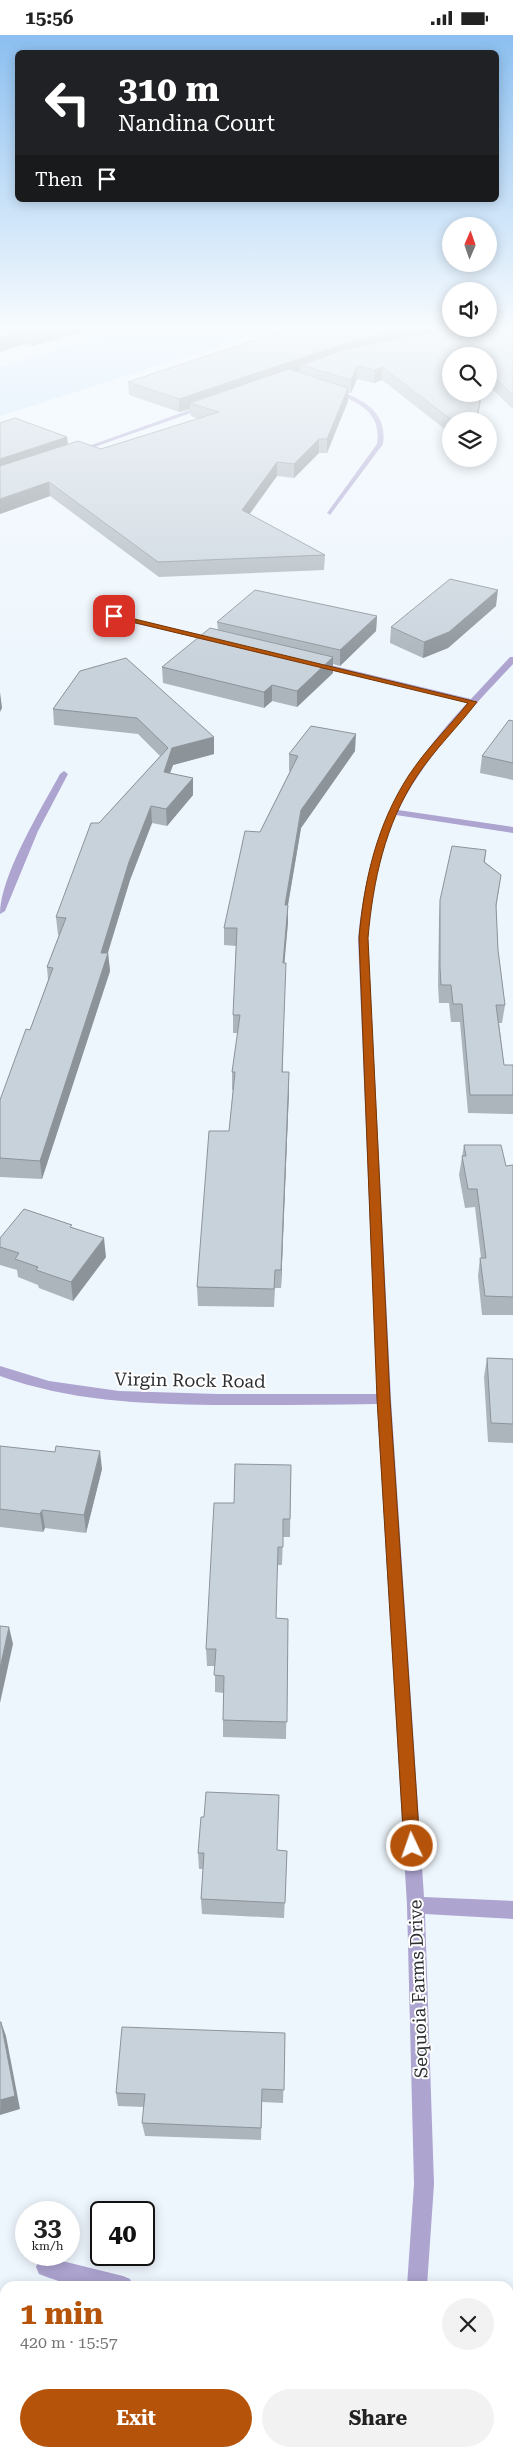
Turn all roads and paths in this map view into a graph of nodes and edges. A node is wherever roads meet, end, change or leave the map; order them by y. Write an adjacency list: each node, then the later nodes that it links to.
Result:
1 (100, 443): 3 (street)
2 (381, 443): 4 (street)
3 (74, 452)
4 (330, 513)
5 (114, 616): 6 (street)
6 (220, 641)
7 (513, 659): 9 (street, Sequoia Farms Drive)
8 (308, 662): 9 (street)
9 (473, 702): 11 (street, Sequoia Farms Drive)
10 (64, 774): 13 (street)
11 (392, 813): 12 (street); 15 (street, Sequoia Farms Drive)
12 (513, 831)
13 (0, 911)
14 (0, 1371): 15 (street, Virgin Rock Road)
15 (384, 1399): 16 (street, Sequoia Farms Drive)
16 (416, 1905): 17 (street); 20 (street, Sequoia Farms Drive)
17 (513, 1910)
18 (46, 2267): 19 (street)
19 (103, 2281)
20 (418, 2281)

